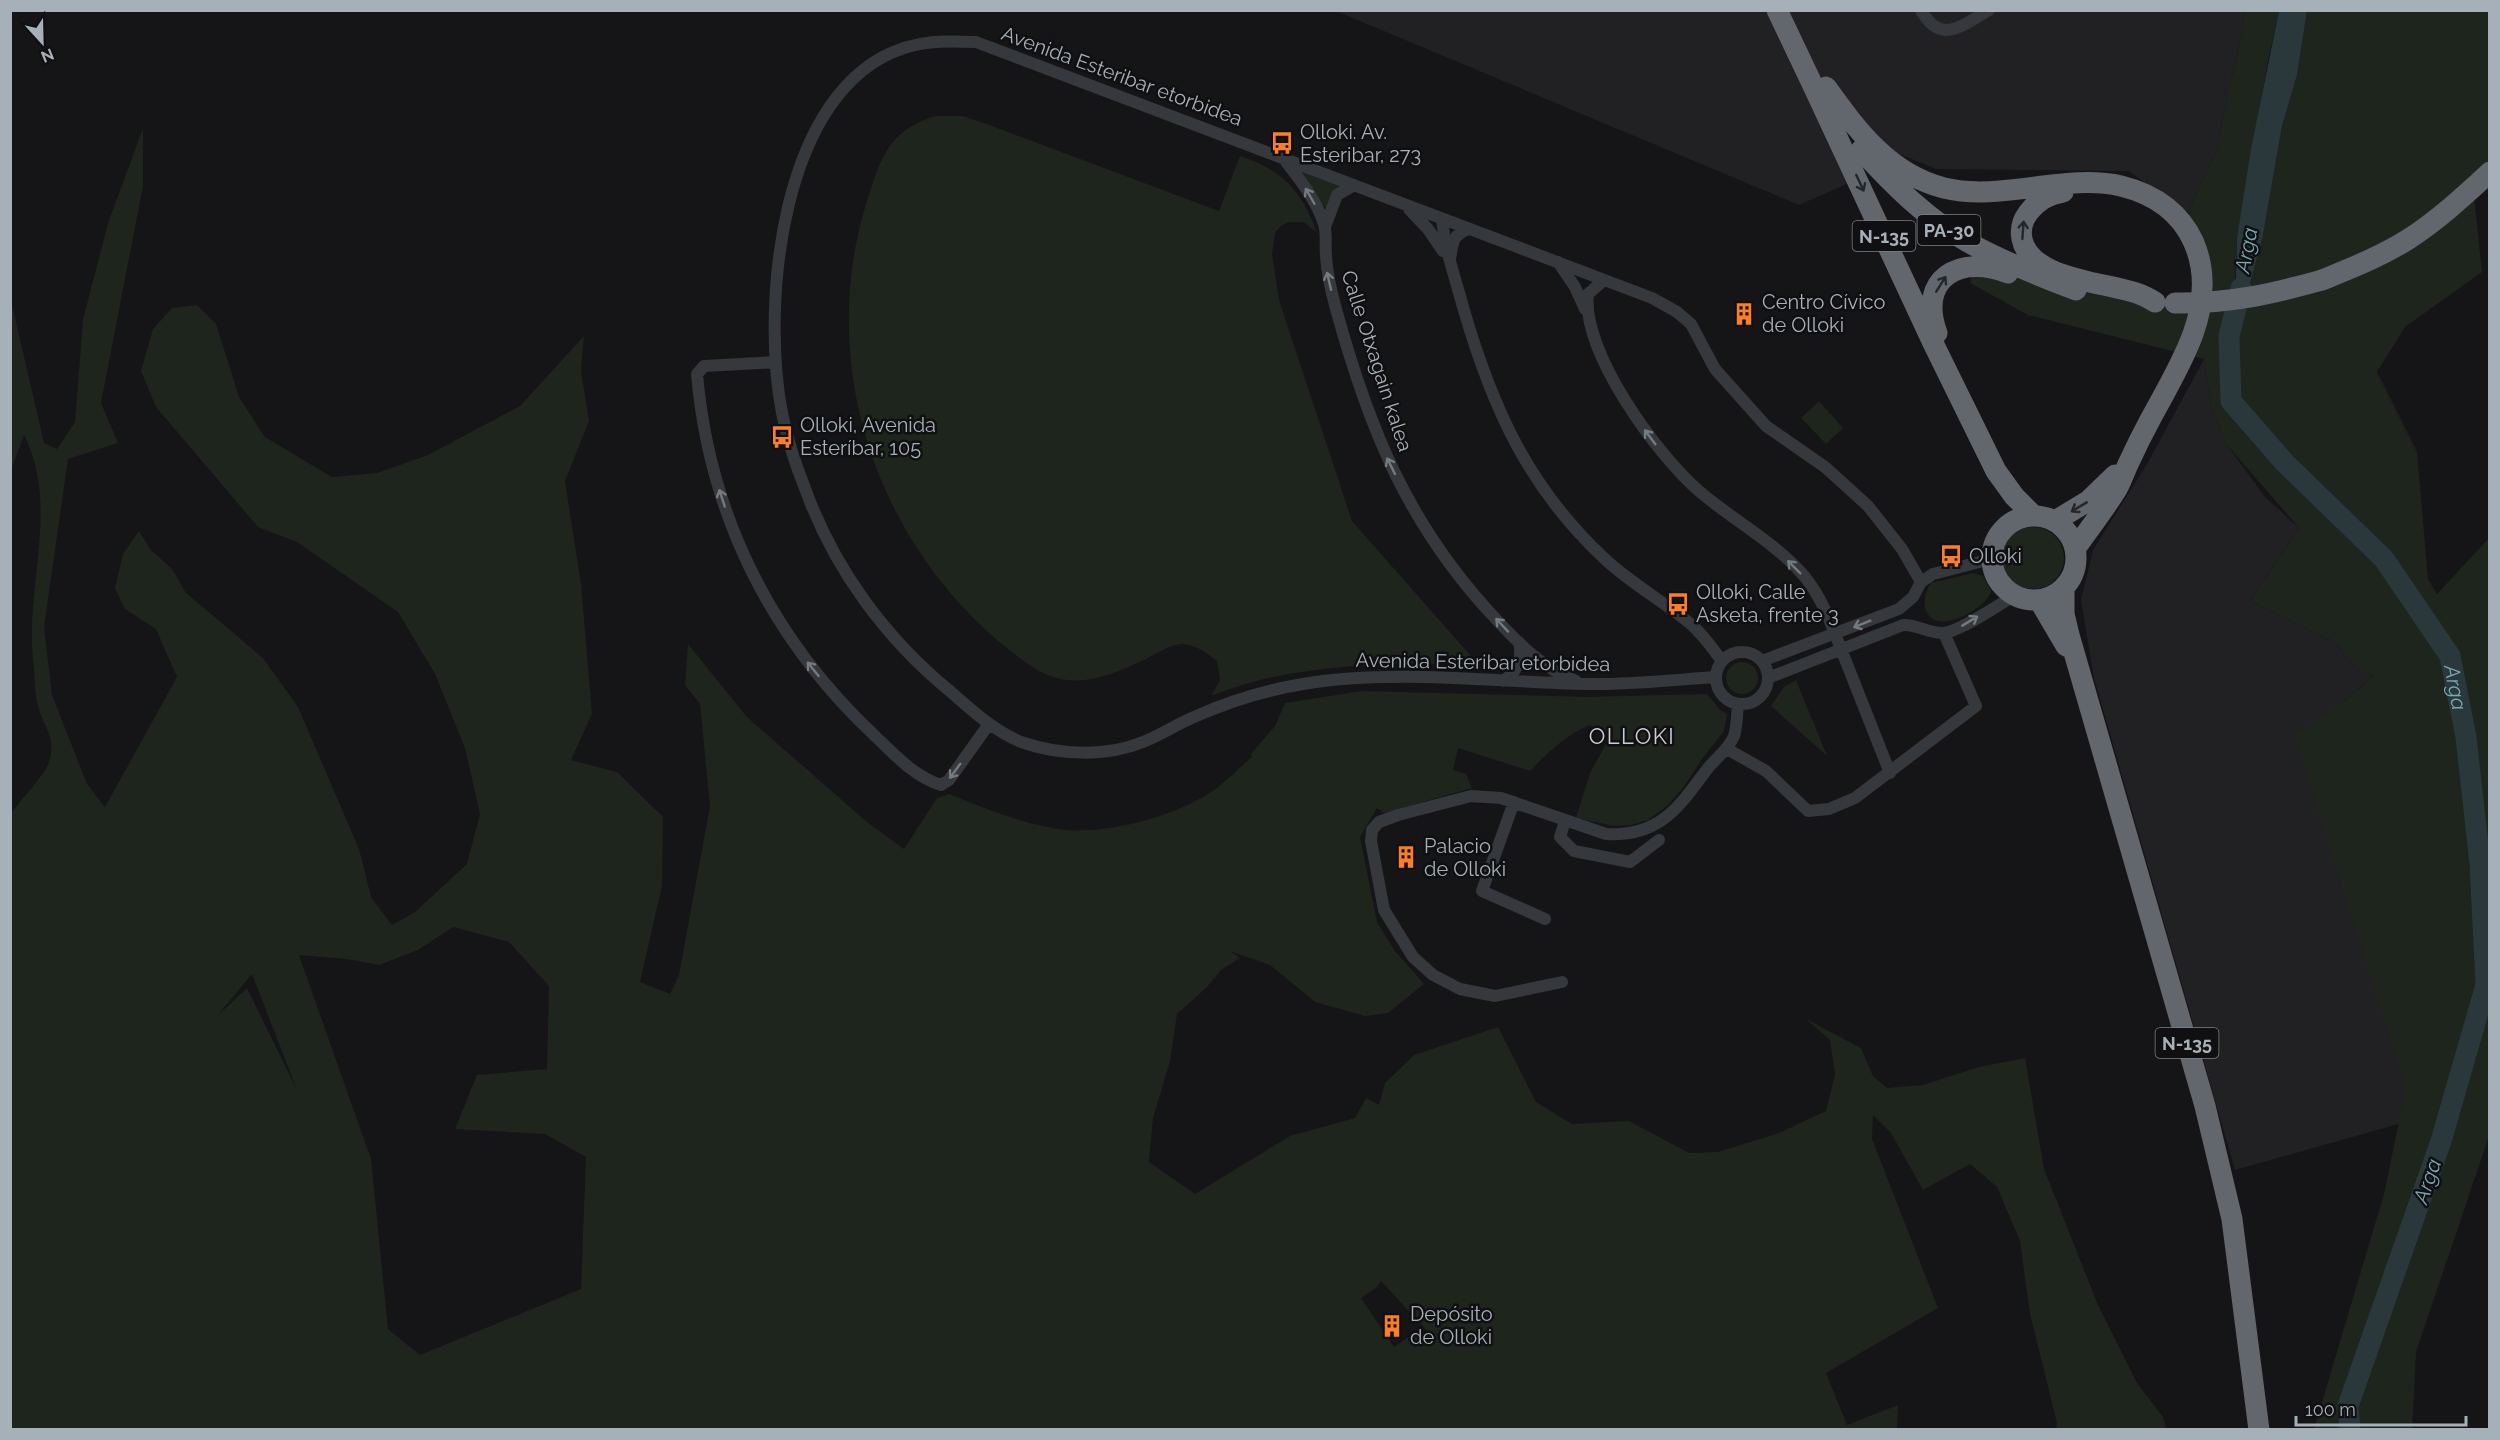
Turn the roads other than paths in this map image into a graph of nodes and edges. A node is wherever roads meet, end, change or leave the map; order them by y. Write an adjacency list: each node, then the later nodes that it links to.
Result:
1 (1777, 10): 5 (highway, PA-30)
2 (1790, 10): 5 (highway, PA-30)
3 (1921, 10): 4 (street)
4 (1989, 10)
5 (1821, 89): 15 (highway); 17 (highway, PA-30); 21 (highway, N-135, one-way to 21)
6 (1283, 158): 8 (street, Avenida Esteribar etorbidea); 11 (street, Calle Otxagain kalea, one-way to 6); 20 (street, Avenida Esteribar etorbidea)
7 (2490, 172): 18 (highway, PA-30, bridge)
8 (1354, 184): 9 (street, Avenida Esteribar etorbidea); 11 (street, Calle Otxagain kalea)
9 (1405, 204): 10 (street, Avenida Esteribar etorbidea); 14 (street)
10 (1442, 219): 12 (street, Avenida Esteribar etorbidea); 14 (street)
11 (1325, 227): 37 (street, Calle Otxagain kalea, one-way to 11)
12 (1469, 228): 13 (street, Avenida Esteribar etorbidea); 14 (street)
13 (1557, 262): 16 (street, Avenida Esteribar etorbidea); 19 (street)
14 (1449, 263): 39 (street)
15 (2201, 270): 18 (highway, one-way to 15); 22 (highway)
16 (1604, 280): 19 (street); 29 (street, Avenida Esteribar etorbidea)
17 (2076, 290): 18 (highway, PA-30); 21 (highway, one-way to 17)
18 (2165, 303)
19 (1586, 310): 36 (street, one-way to 19)
20 (776, 362): 47 (street, Avenida Esteribar etorbidea); 47 (street, one-way to 20)
21 (1953, 379): 23 (highway, N-135)
22 (2130, 460): 25 (highway, one-way to 25); 27 (highway)
23 (1996, 471): 24 (highway, N-135); 26 (highway, N-135)
24 (2034, 516): 25 (highway); 26 (highway)
25 (2055, 521): 27 (highway)
26 (2006, 526): 28 (highway)
27 (2075, 549): 30 (highway, N-135)
28 (1991, 558): 29 (street); 31 (highway)
29 (1921, 582): 32 (street)
30 (2064, 587): 33 (highway); 41 (highway, N-135)
31 (2014, 596): 33 (highway); 35 (street, one-way to 31)
32 (1913, 597): 34 (street); 36 (street, one-way to 36)
33 (2039, 600): 41 (highway, N-135)
34 (1922, 627): 35 (street); 38 (street)
35 (1944, 633): 49 (street)
36 (1836, 634): 38 (street); 40 (street)
37 (1519, 642): 44 (street); 45 (street, Calle Otxagain kalea)
38 (1841, 649): 43 (street); 49 (street)
39 (1722, 661): 40 (street); 42 (street)
40 (1762, 661): 43 (street)
41 (2077, 665): 55 (highway, N-135)
42 (1716, 677): 45 (street, Avenida Esteribar etorbidea); 46 (street)
43 (1768, 678): 46 (street)
44 (1503, 681): 45 (street, Avenida Esteribar etorbidea); 47 (street, Avenida Esteribar etorbidea)
45 (1582, 684)
46 (1738, 704): 48 (street)
47 (989, 724)
48 (1727, 748): 49 (street); 51 (street)
49 (1890, 773)
50 (1514, 802): 51 (street); 53 (street); 54 (street)
51 (1565, 821): 52 (street)
52 (1659, 840)
53 (1545, 919)
54 (1562, 982)
55 (2259, 1430)

